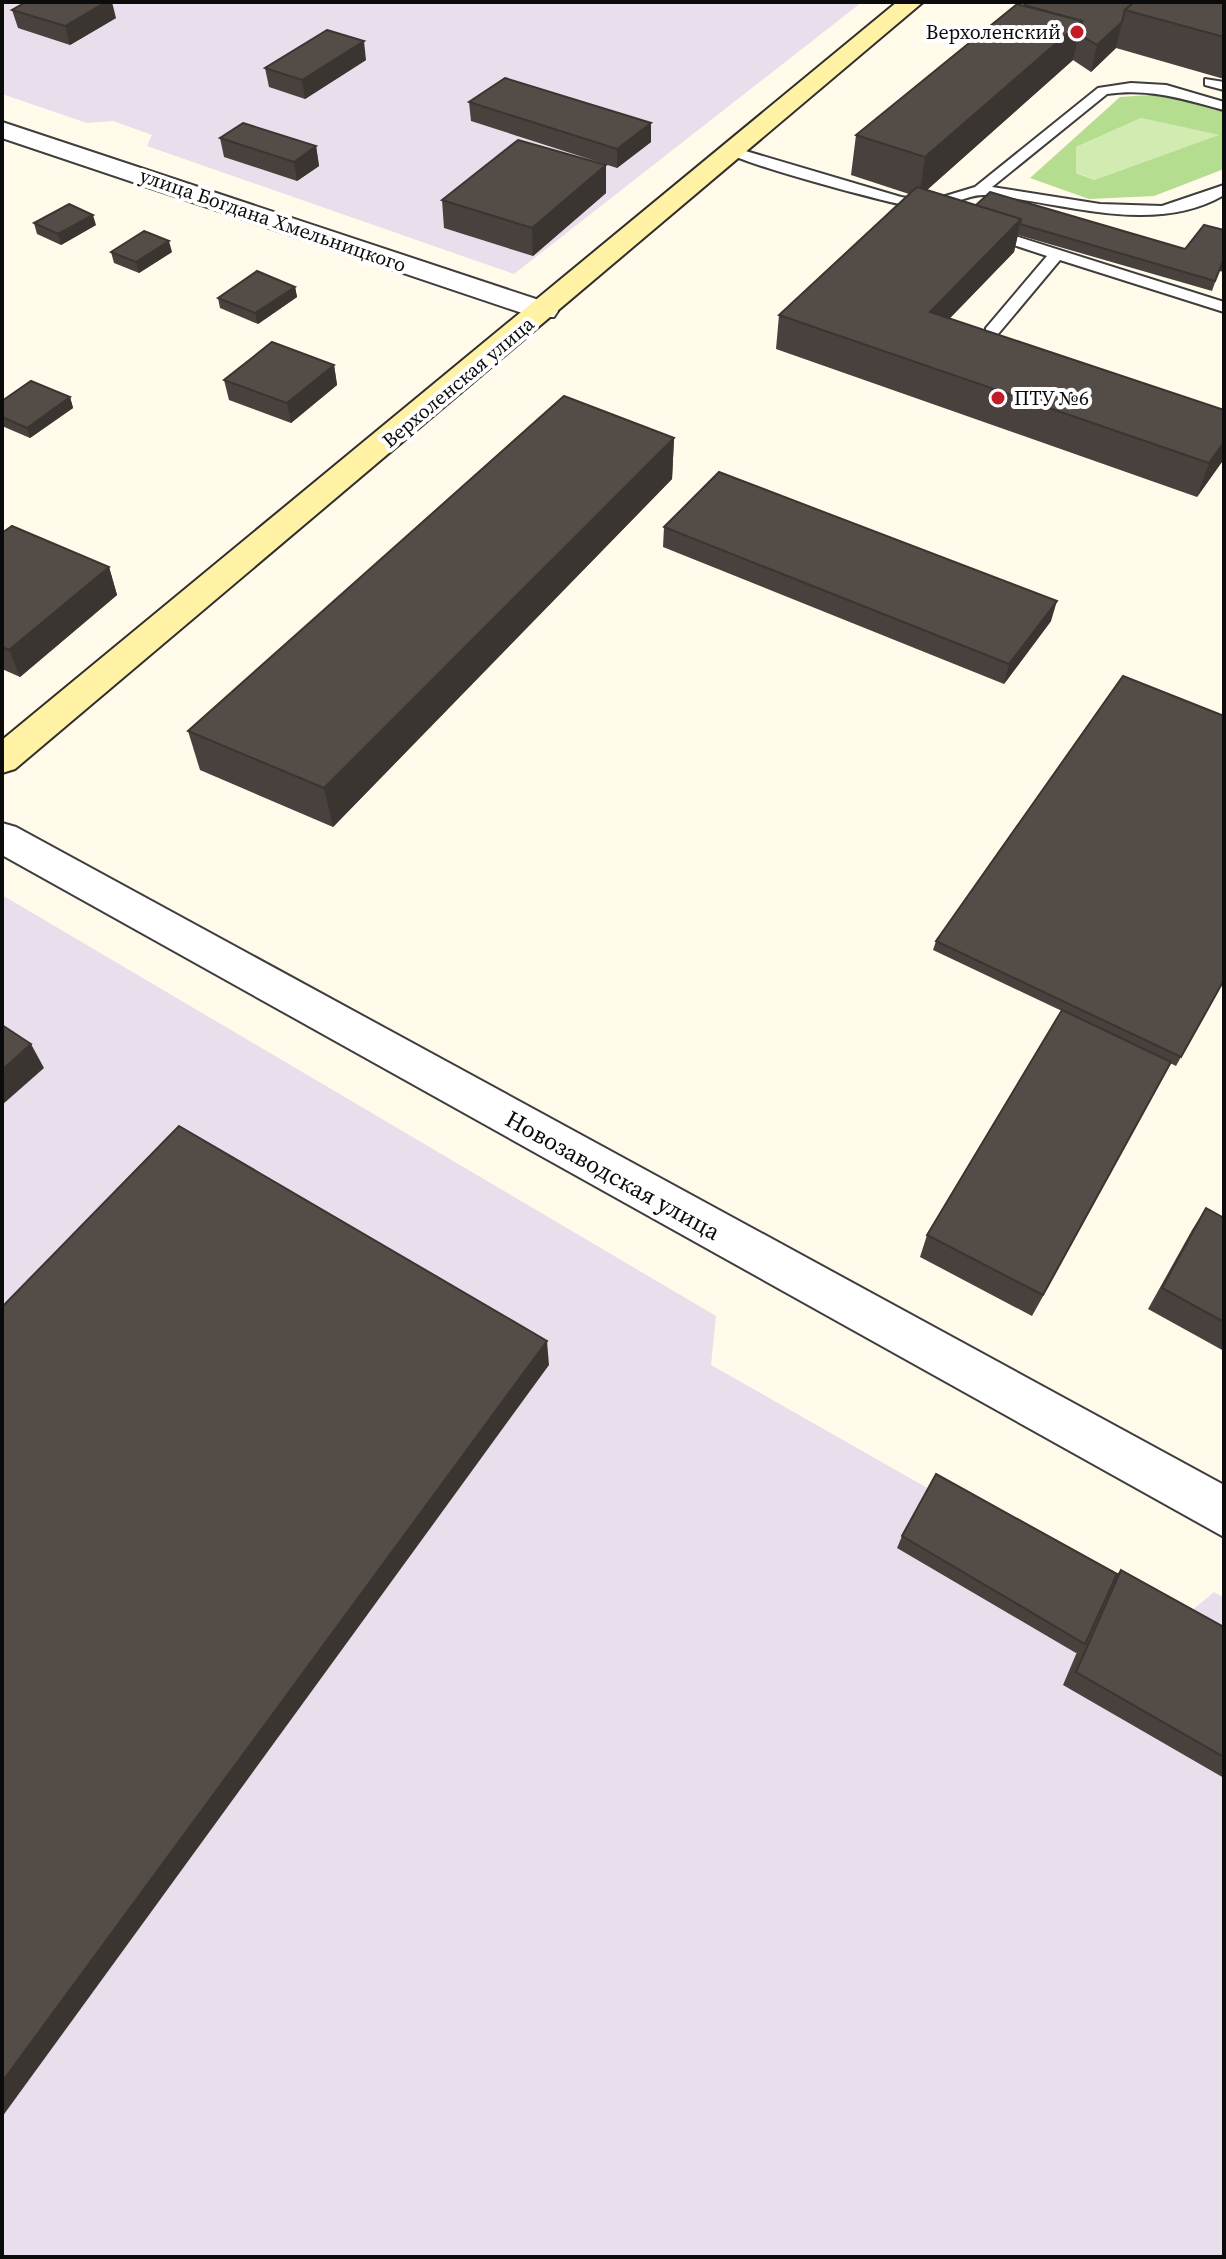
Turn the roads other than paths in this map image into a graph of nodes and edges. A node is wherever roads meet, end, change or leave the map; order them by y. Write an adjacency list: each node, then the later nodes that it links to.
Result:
1 (911, 2): 4 (main road, Верхоленская улица)
2 (1224, 106): 6 (lane)
3 (2, 130): 12 (street, улица Богдана Хмельницкого)
4 (729, 150): 7 (lane); 12 (main road, Верхоленская улица)
5 (1224, 189): 6 (lane)
6 (980, 190): 7 (lane)
7 (899, 201): 8 (lane)
8 (944, 217)
9 (974, 227): 10 (lane)
10 (1056, 255): 11 (lane); 13 (lane)
11 (1224, 307)
12 (544, 311): 14 (main road, Верхоленская улица)
13 (992, 331)
14 (2, 760)
15 (2, 837): 16 (street, Новозаводская улица)
16 (1224, 1512)

